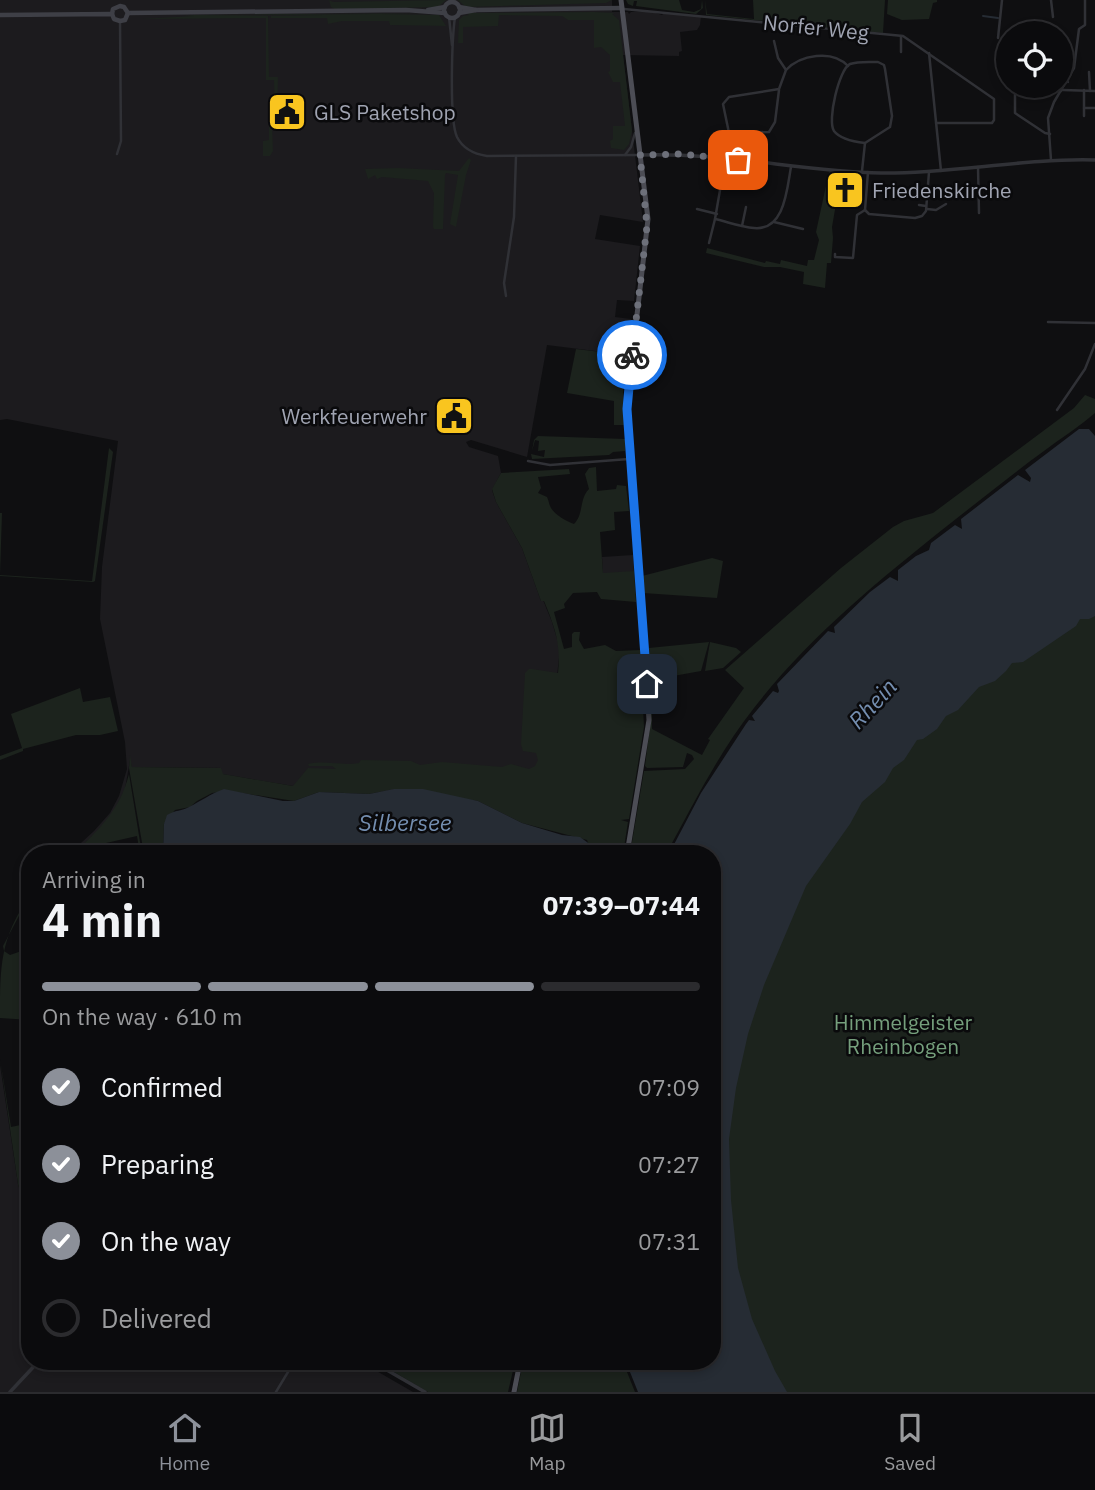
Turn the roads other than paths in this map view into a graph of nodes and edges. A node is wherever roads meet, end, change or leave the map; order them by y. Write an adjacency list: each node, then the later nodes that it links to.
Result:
1 (621, 0): 7 (main road)
2 (1002, 0): 13 (street)
3 (1051, 0): 11 (street)
4 (1085, 0): 19 (street)
5 (120, 3): 8 (main road); 9 (main road)
6 (452, 8): 7 (main road); 8 (main road); 40 (street)
7 (622, 8): 14 (street, Norfer Weg); 33 (main road)
8 (128, 13): 12 (main road)
9 (112, 14): 10 (main road); 12 (main road)
10 (0, 15)
11 (1053, 17)
12 (120, 21): 37 (street)
13 (1000, 21)
14 (901, 36): 16 (street); 17 (street, Norfer Weg)
15 (774, 41): 20 (street)
16 (901, 52)
17 (929, 53): 32 (street); 32 (street, Norfer Weg)
18 (848, 66): 20 (street); 36 (street); 36 (street)
19 (1073, 69)
20 (786, 71): 22 (street)
21 (1089, 72): 26 (street)
22 (779, 89): 34 (street); 34 (street)
23 (1073, 90): 24 (street)
24 (1084, 90): 26 (street); 29 (street)
25 (1095, 90): 26 (street)
26 (1090, 91)
27 (1015, 98): 35 (street)
28 (1058, 98): 35 (street)
29 (1084, 108): 30 (street); 31 (street)
30 (1095, 108)
31 (1084, 116)
32 (936, 123): 46 (street)
33 (637, 127): 38 (street); 39 (main road)
34 (729, 133): 41 (street)
35 (1051, 134): 43 (street)
36 (865, 143): 47 (street)
37 (117, 154)
38 (625, 155): 39 (street); 40 (street)
39 (640, 155): 41 (street); 72 (main road)
40 (516, 156): 67 (street)
41 (726, 159): 44 (street); 49 (street)
42 (1095, 160): 43 (street)
43 (1051, 161): 45 (street)
44 (792, 165): 47 (street); 62 (street)
45 (978, 167): 46 (street); 58 (street)
46 (941, 171): 48 (street)
47 (865, 172): 48 (street); 57 (street)
48 (929, 172): 54 (street)
49 (723, 180): 50 (street); 59 (street)
50 (744, 185)
51 (946, 204): 54 (street)
52 (919, 205): 54 (street)
53 (746, 207): 63 (street)
54 (926, 207): 57 (street)
55 (697, 209): 59 (street)
56 (858, 210): 60 (street)
57 (865, 210): 60 (street)
58 (979, 213)
59 (717, 214): 61 (street)
60 (857, 215): 66 (street)
61 (715, 219): 63 (street); 65 (street)
62 (774, 222): 63 (street); 64 (street)
63 (742, 226)
64 (803, 229)
65 (709, 243)
66 (835, 254)
67 (506, 296)
68 (1048, 322): 69 (street)
69 (1095, 323)
70 (1095, 344): 71 (street)
71 (1057, 410)
72 (631, 459): 73 (street); 74 (main road)
73 (528, 461)
74 (628, 845)
75 (31, 1370): 79 (street)
76 (289, 1370): 80 (street)
77 (387, 1370): 81 (street)
78 (518, 1370): 82 (main road)
79 (10, 1392)
80 (276, 1392)
81 (425, 1392)
82 (514, 1392)

